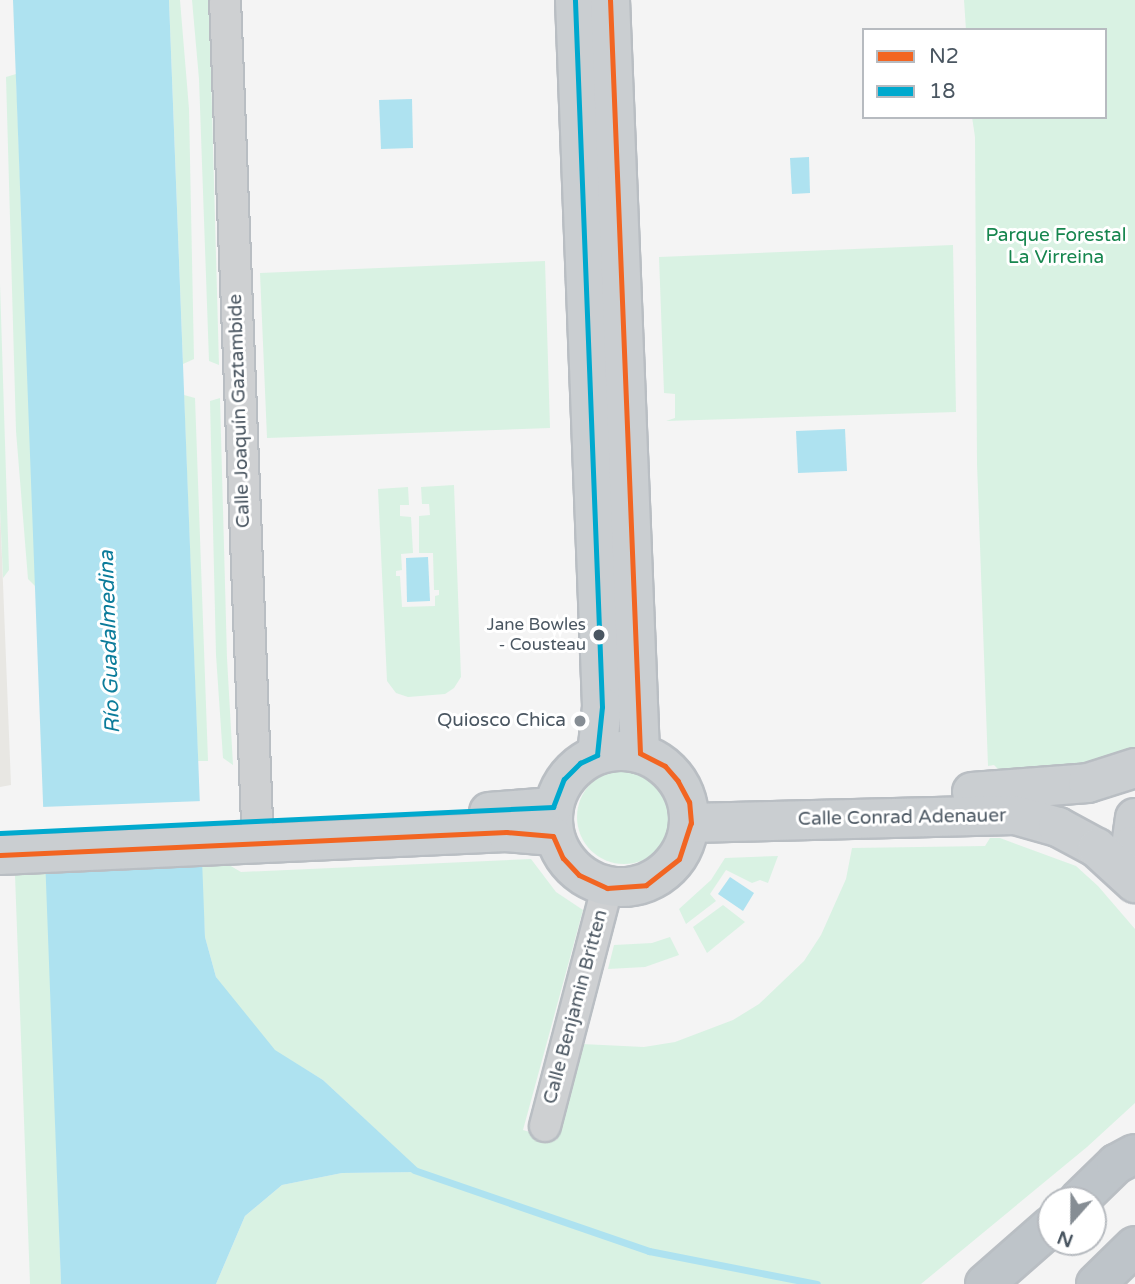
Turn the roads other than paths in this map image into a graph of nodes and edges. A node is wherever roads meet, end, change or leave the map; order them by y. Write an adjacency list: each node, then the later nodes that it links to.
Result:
1 (225, 0): 10 (street, Calle Joaquín Gaztambide)
2 (575, 0): 5 (main road)
3 (610, 0): 4 (main road)
4 (640, 753): 5 (main road); 7 (main road)
5 (597, 755): 9 (main road)
6 (1135, 768): 7 (main road, Calle Conrad Adenauer)
7 (690, 812): 13 (main road, Calle Conrad Adenauer); 14 (main road)
8 (1135, 818): 12 (main road)
9 (553, 822): 10 (main road); 14 (main road)
10 (238, 830): 11 (main road)
11 (7, 844)
12 (1135, 861)
13 (1135, 883)
14 (607, 888): 15 (street, Calle Benjamin Britten)
15 (545, 1126)
16 (1135, 1154): 18 (highway)
17 (1135, 1176): 19 (highway)
18 (1093, 1186)
19 (1107, 1205)
20 (1037, 1239): 23 (highway)
21 (1135, 1246): 25 (highway)
22 (1055, 1256): 24 (highway)
23 (985, 1284)
24 (1026, 1284)
25 (1096, 1284)

